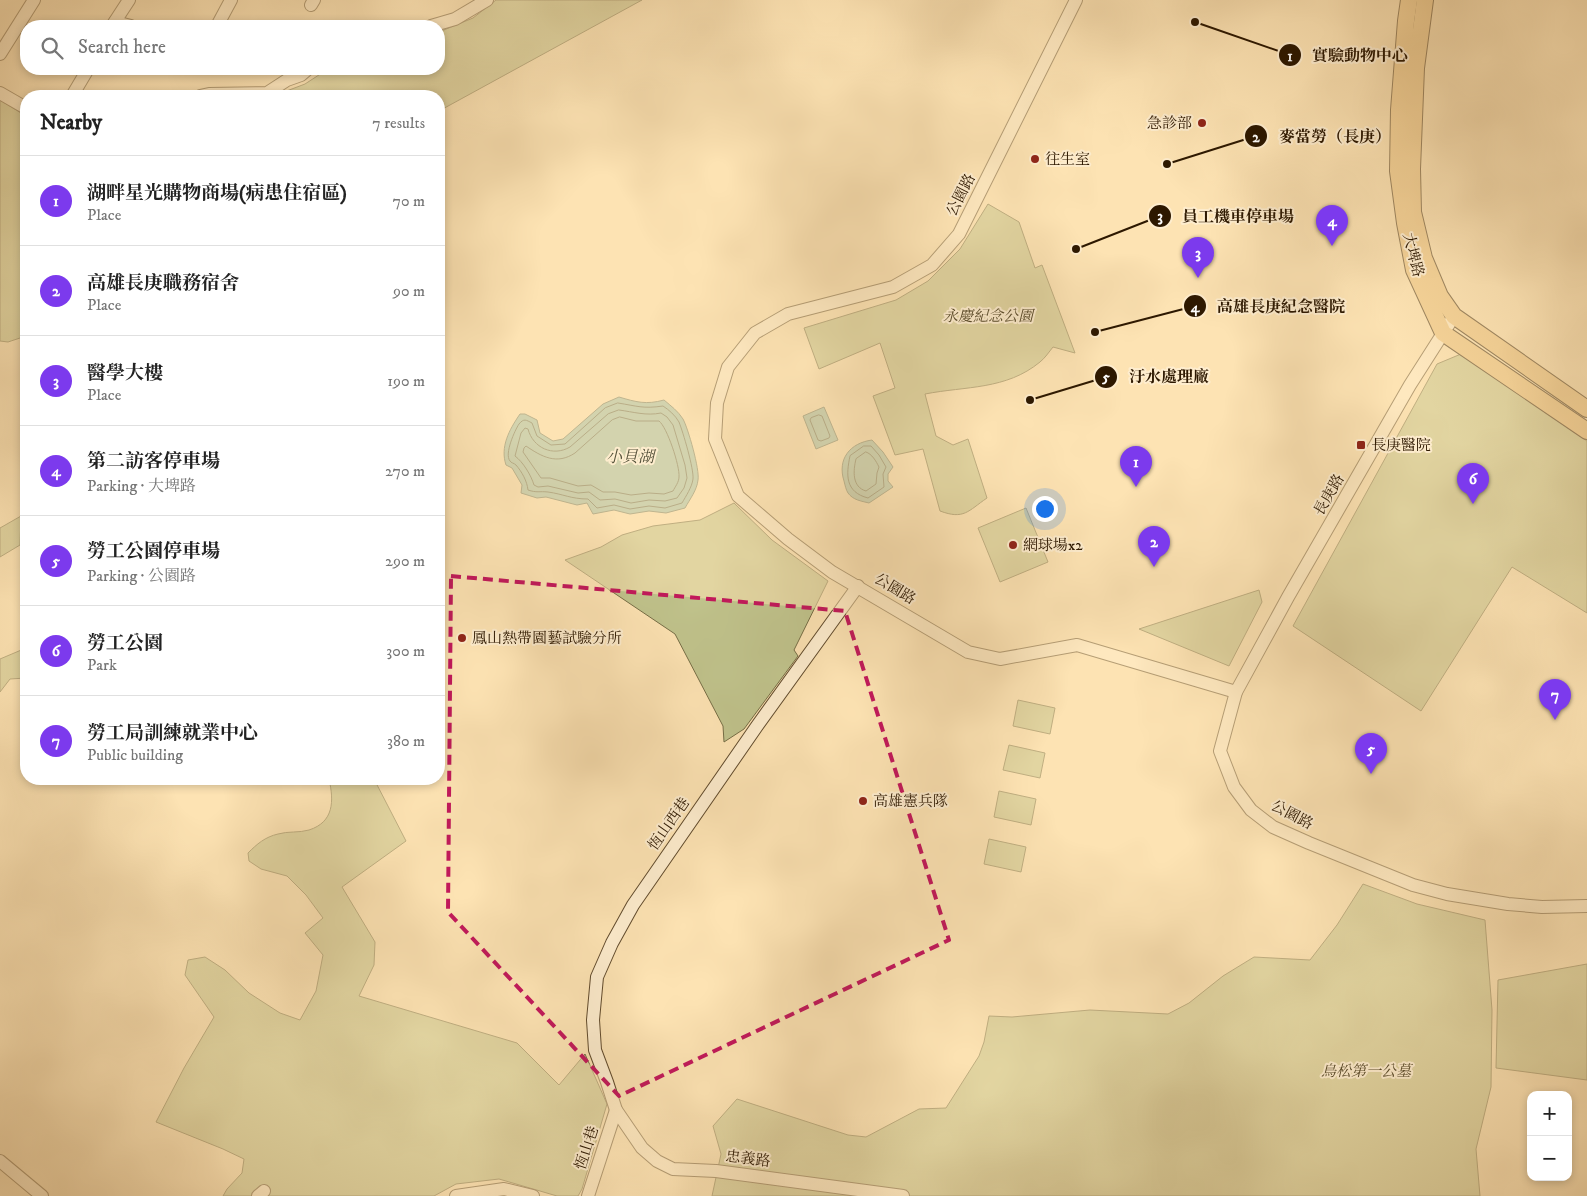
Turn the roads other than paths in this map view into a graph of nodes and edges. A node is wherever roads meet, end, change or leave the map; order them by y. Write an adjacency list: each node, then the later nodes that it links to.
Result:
1 (34, 0): 8 (street)
2 (128, 0): 9 (street)
3 (231, 0): 10 (street)
4 (487, 0): 12 (street)
5 (1076, 0): 26 (street, 公園路)
6 (1409, 0): 23 (main road, 大埤路)
7 (1425, 0): 22 (main road, 大埤路)
8 (21, 20)
9 (116, 20)
10 (220, 20)
11 (20, 22): 14 (street)
12 (445, 22)
13 (0, 32): 14 (street)
14 (7, 43): 15 (street)
15 (0, 54)
16 (84, 75): 18 (street)
17 (301, 75): 19 (street)
18 (76, 90)
19 (270, 90)
20 (0, 93): 21 (street)
21 (20, 105)
22 (1454, 316): 23 (street, 長庚路); 24 (main road, 大埤路)
23 (1443, 332): 25 (main road); 27 (street, 長庚路)
24 (1587, 409)
25 (1587, 431)
26 (858, 586): 27 (street, 公園路); 29 (street, 恆山西巷)
27 (1236, 692): 28 (street, 公園路)
28 (1587, 906)
29 (616, 1110): 34 (street, 恆山巷); 35 (street, 忠義路)
30 (0, 1161): 31 (street)
31 (42, 1196)
32 (456, 1196): 33 (street)
33 (533, 1196)
34 (588, 1196)
35 (903, 1196)

